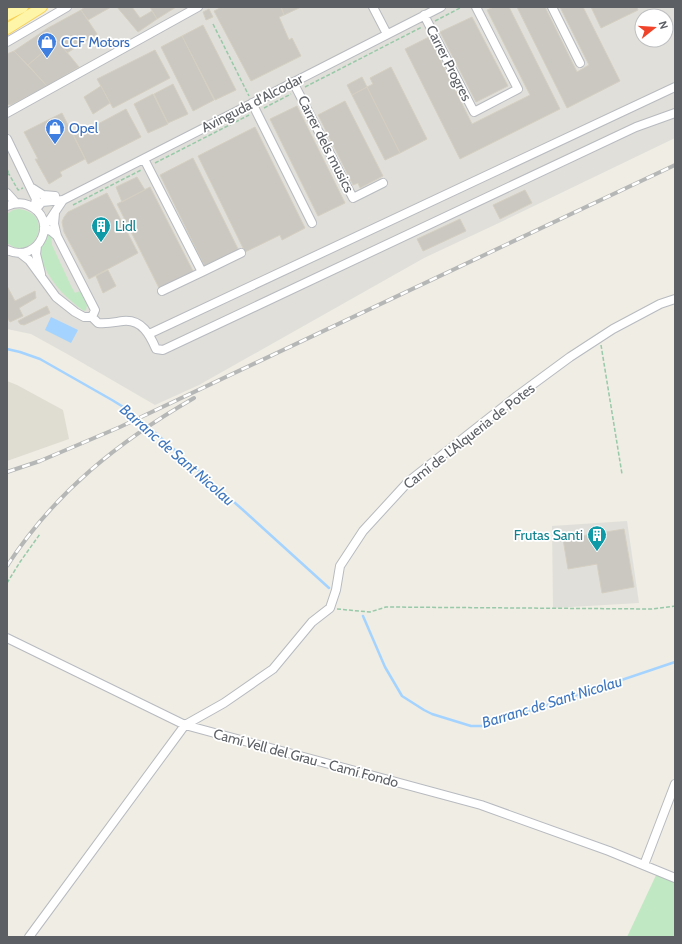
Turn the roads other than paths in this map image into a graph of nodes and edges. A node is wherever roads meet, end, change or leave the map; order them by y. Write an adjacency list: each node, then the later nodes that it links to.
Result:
1 (23, 7): 10 (main road)
2 (48, 7): 9 (street)
3 (67, 7): 14 (street)
4 (198, 7): 20 (street)
5 (373, 7): 13 (street)
6 (441, 7): 11 (street, Avinguda d'Alcodar)
7 (476, 7): 11 (street, Carrer Progres)
8 (552, 7): 15 (street)
9 (38, 10): 12 (main road)
10 (7, 15)
11 (424, 15): 13 (street, Avinguda d'Alcodar)
12 (7, 28)
13 (387, 34): 16 (street, Avinguda d'Alcodar)
14 (7, 42)
15 (580, 63)
16 (293, 82): 18 (street, Avinguda d'Alcodar); 23 (street, Carrer dels musics)
17 (675, 87): 43 (street)
18 (252, 103): 22 (street, Avinguda d'Alcodar); 31 (street)
19 (675, 113): 43 (street)
20 (7, 114)
21 (7, 140): 24 (street)
22 (144, 159): 26 (street, Avinguda d'Alcodar); 38 (street)
23 (383, 183)
24 (31, 187): 26 (street); 29 (street)
25 (7, 193): 27 (street)
26 (64, 200): 29 (street, Avinguda d'Alcodar); 30 (street, Avinguda d'Alcodar)
27 (16, 203): 28 (street); 29 (street)
28 (7, 206)
29 (35, 208): 32 (street)
30 (55, 213): 32 (street, Avinguda d'Alcodar); 33 (street)
31 (312, 223)
32 (44, 226): 33 (street); 34 (street)
33 (57, 236): 42 (street)
34 (37, 246): 36 (street); 39 (street)
35 (7, 250): 36 (street)
36 (20, 253): 39 (street)
37 (241, 253): 38 (street)
38 (202, 272): 40 (street)
39 (42, 276): 42 (street)
40 (162, 291)
41 (675, 299): 45 (street, Camí de L'Alqueria de Potes)
42 (92, 317): 43 (street)
43 (149, 334)
44 (7, 638): 45 (street, Camí Vell del Grau - Camí Fondo)
45 (185, 725): 47 (street, Camí Vell del Grau - Camí Fondo); 49 (street)
46 (675, 784): 47 (street)
47 (644, 865): 48 (street, Camí Vell del Grau - Camí Fondo)
48 (675, 878)
49 (29, 937)

